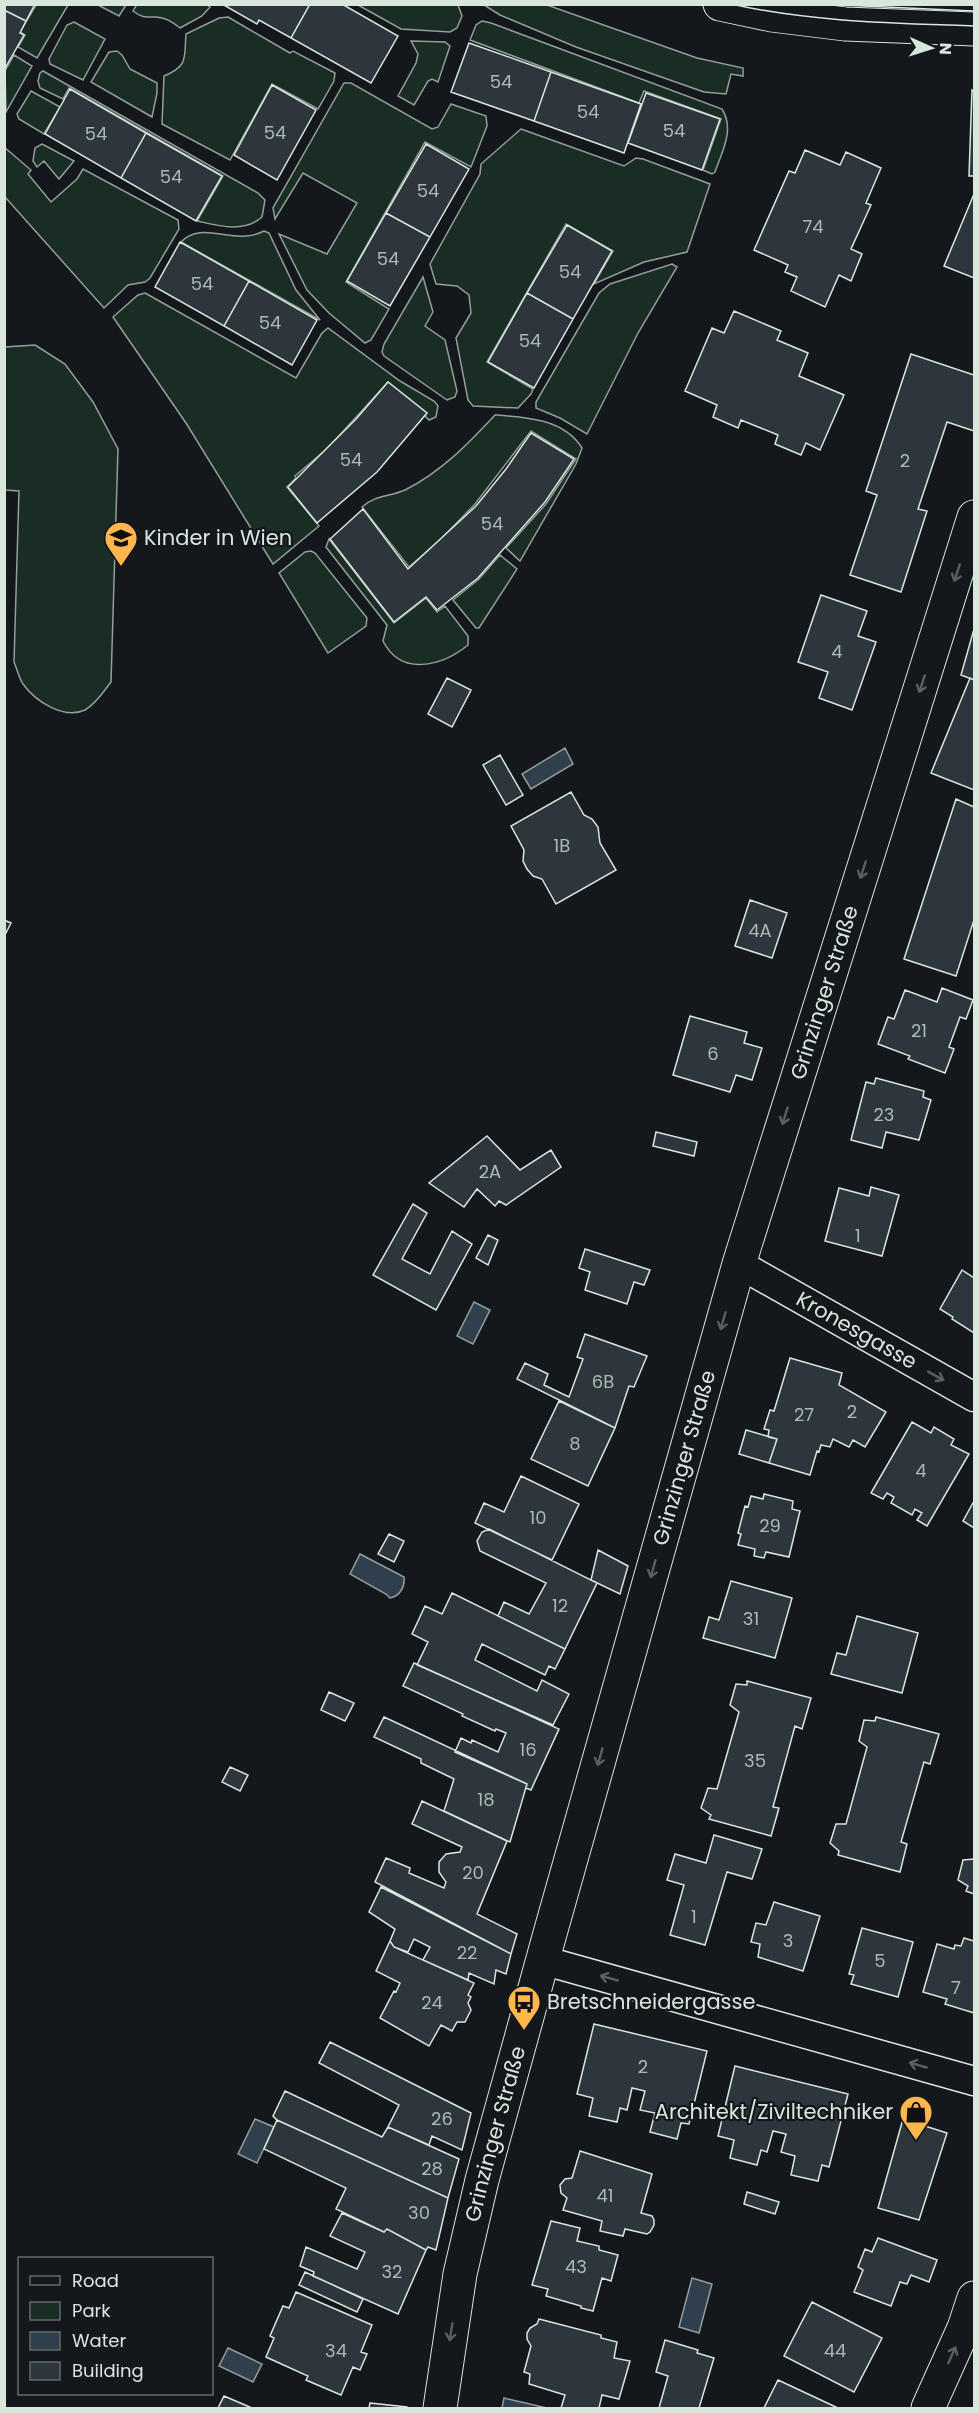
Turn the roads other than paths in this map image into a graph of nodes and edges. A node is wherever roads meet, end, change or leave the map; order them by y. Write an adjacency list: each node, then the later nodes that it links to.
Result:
1 (720, 4): 2 (street)
2 (975, 29)
3 (975, 517): 4 (street, Grinzinger Straße, one-way to 4)
4 (739, 1264): 5 (street, Kronesgasse, one-way to 5); 6 (street, Grinzinger Straße, one-way to 6)
5 (975, 1397)
6 (543, 1960): 7 (street, one-way to 6); 9 (street, Grinzinger Straße, one-way to 9)
7 (975, 2081)
8 (975, 2298): 10 (street, one-way to 8)
9 (440, 2409)
10 (928, 2409)

